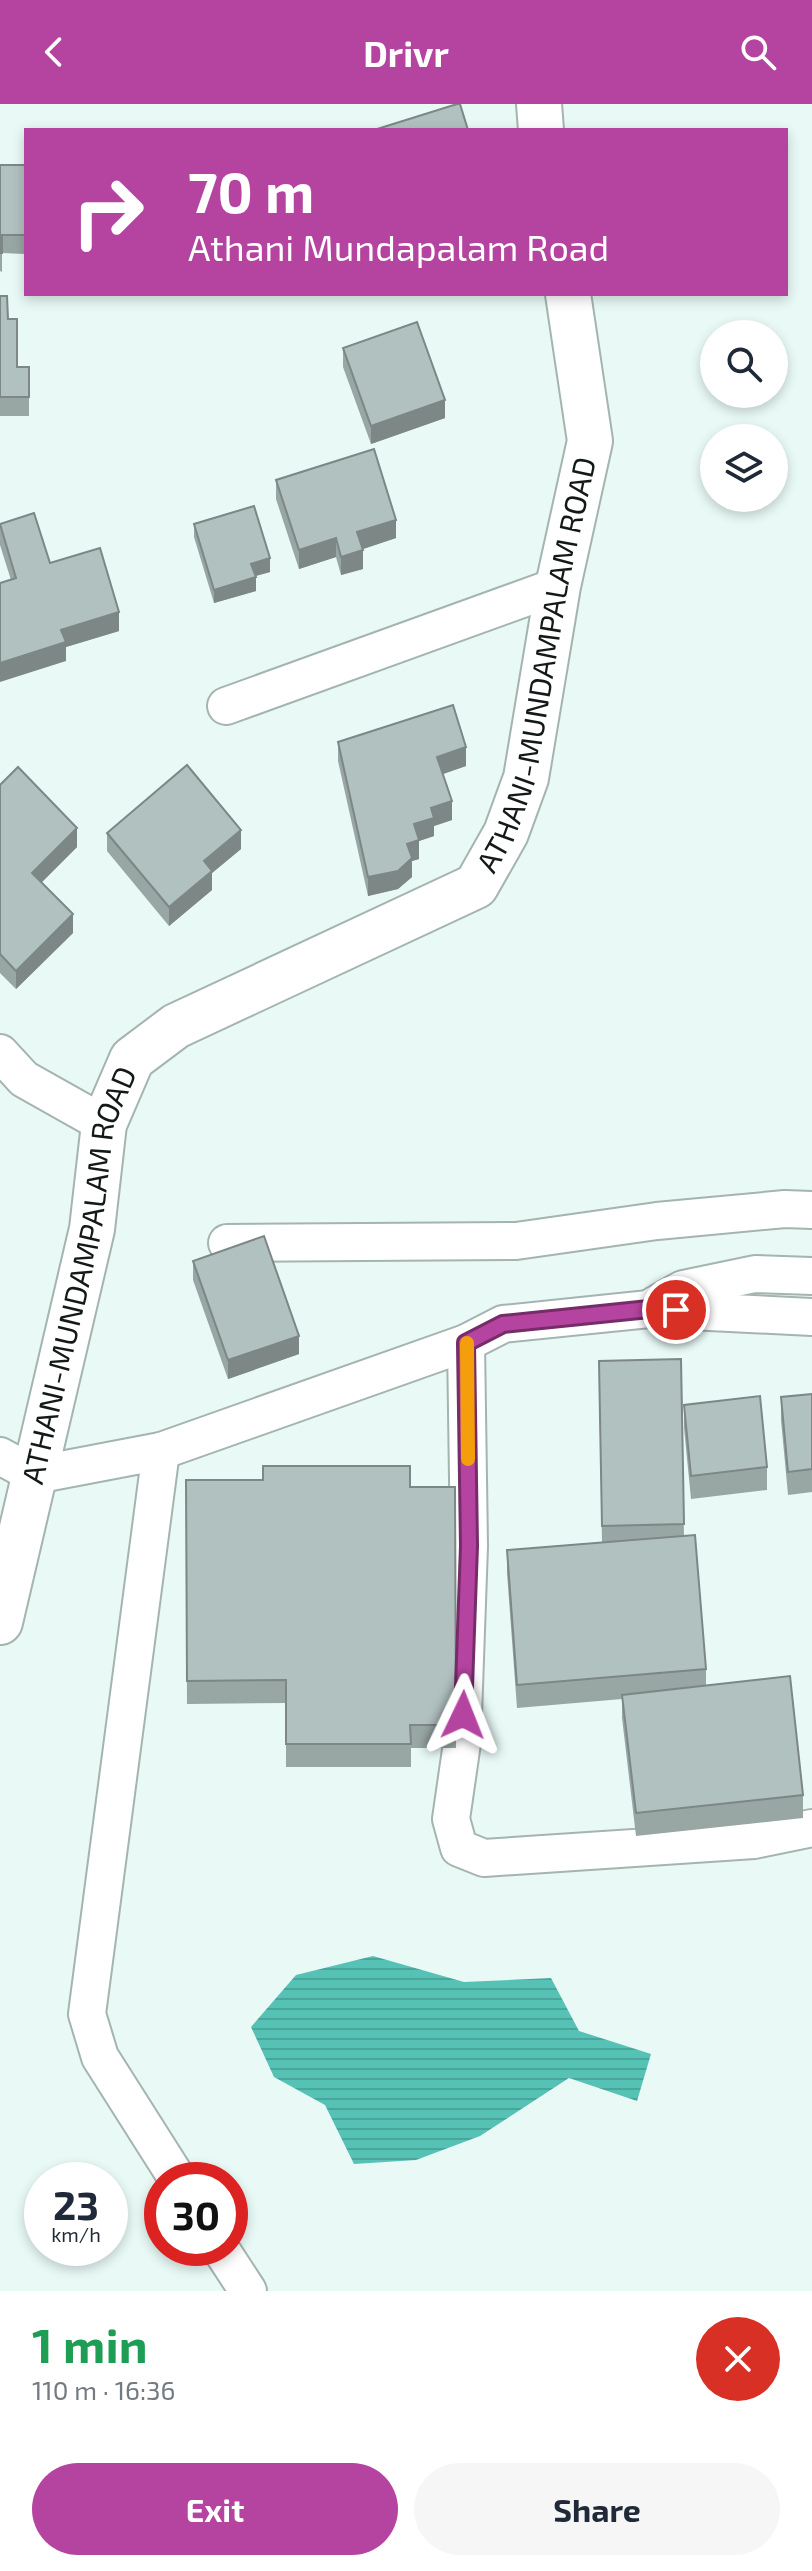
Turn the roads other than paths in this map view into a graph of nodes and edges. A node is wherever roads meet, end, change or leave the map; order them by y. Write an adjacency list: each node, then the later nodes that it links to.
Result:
1 (539, 104): 2 (street)
2 (541, 128)
3 (568, 296): 4 (street, ATHANI-MUNDAMPALAM ROAD)
4 (558, 586): 5 (street); 7 (street, ATHANI-MUNDAMPALAM ROAD)
5 (226, 706)
6 (0, 1053): 7 (street)
7 (104, 1124): 15 (street, ATHANI-MUNDAMPALAM ROAD)
8 (812, 1210): 9 (street)
9 (227, 1243)
10 (812, 1276): 11 (street)
11 (649, 1309): 12 (street); 13 (street)
12 (812, 1317)
13 (466, 1343): 14 (street); 17 (street)
14 (161, 1451): 15 (street); 18 (street)
15 (18, 1465): 16 (street, ATHANI-MUNDAMPALAM ROAD)
16 (0, 1622)
17 (812, 1828)
18 (167, 2162)
19 (232, 2266): 20 (street)
20 (248, 2291)

